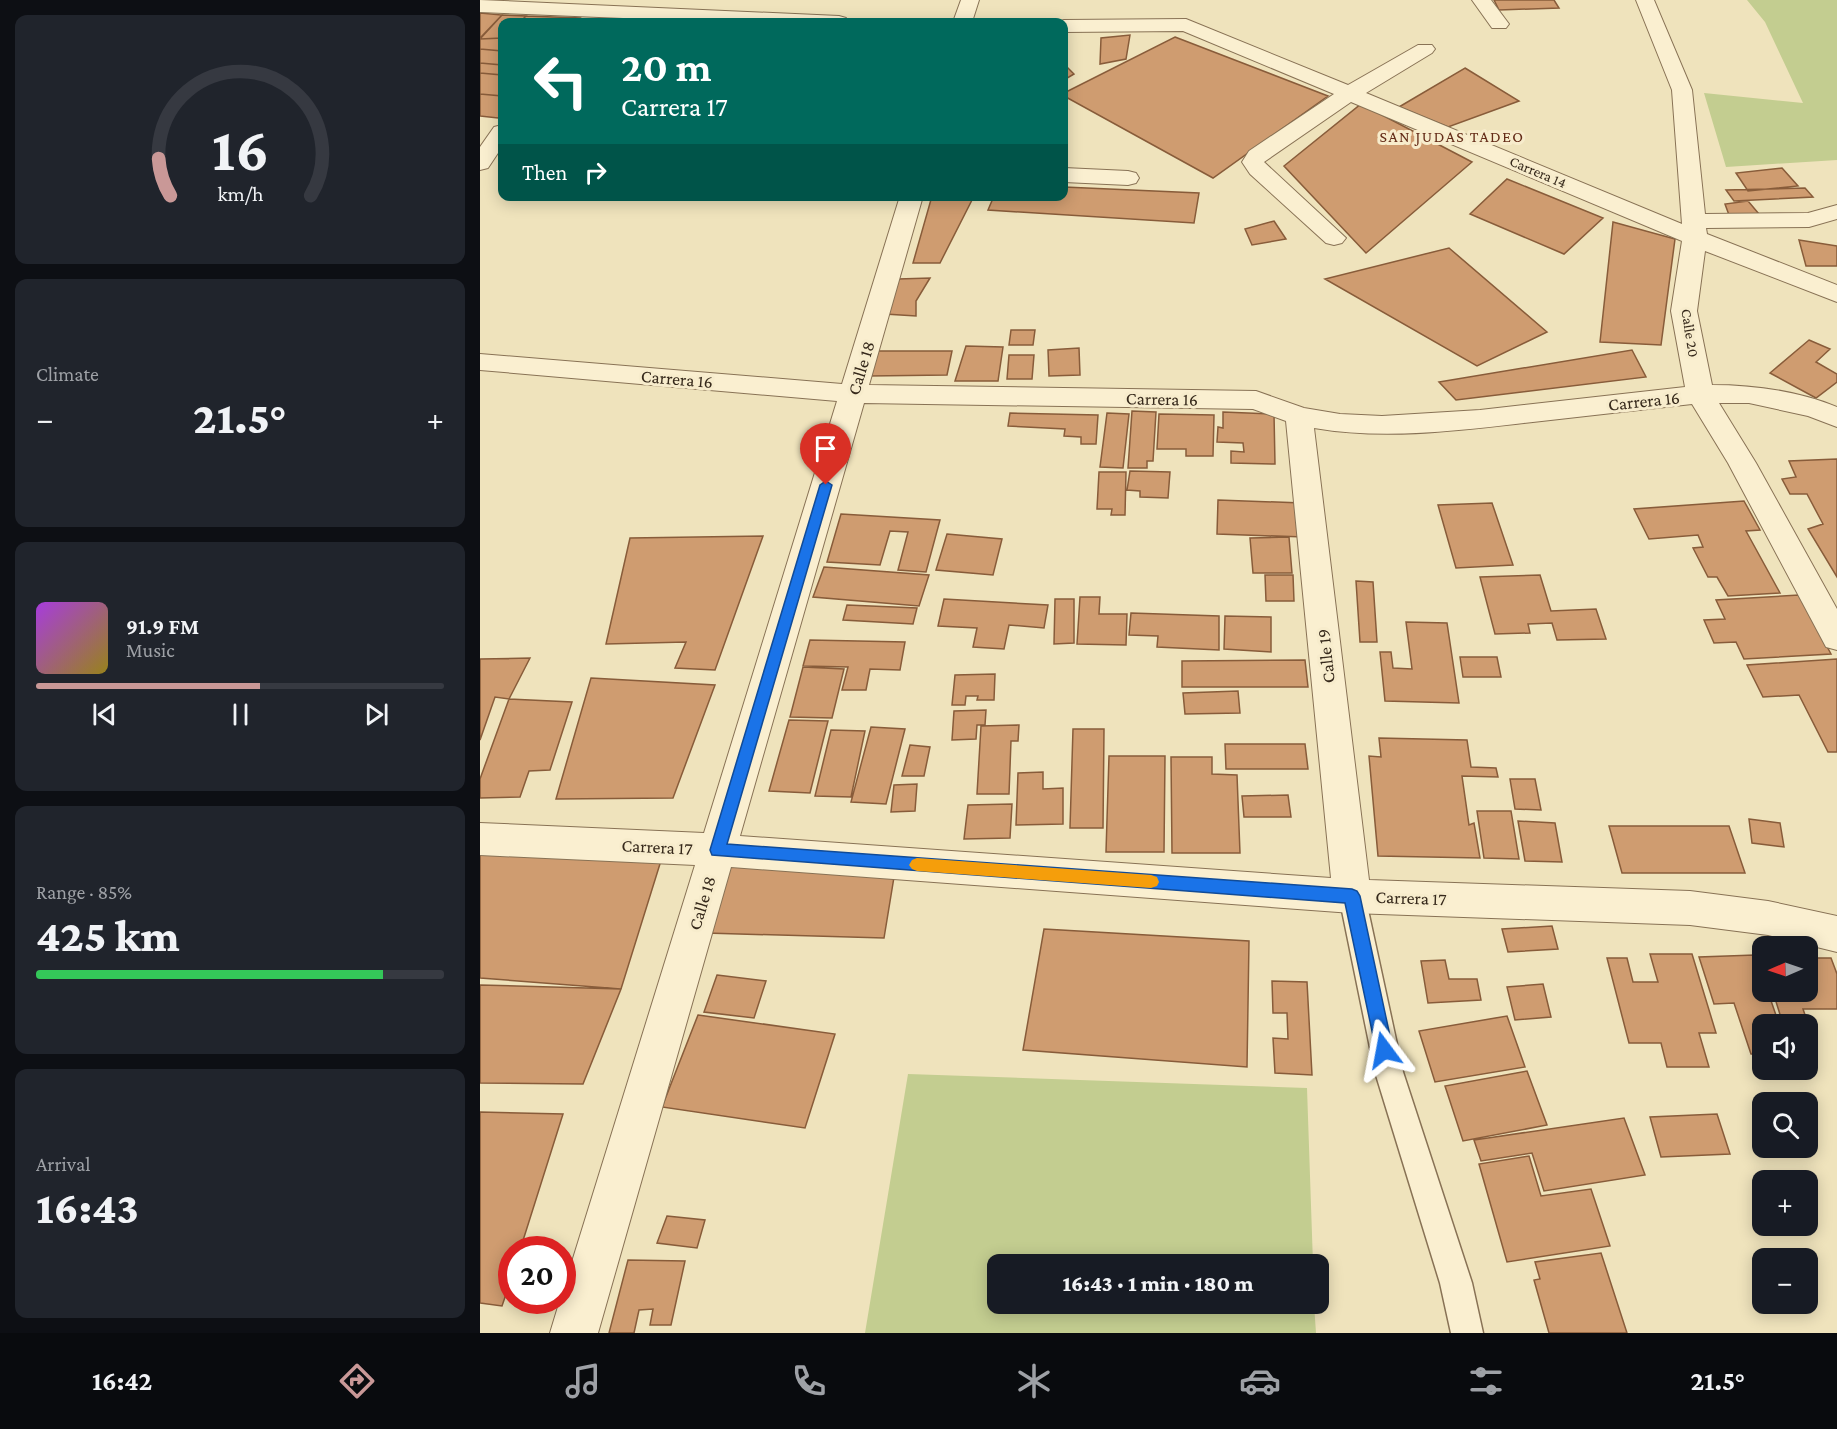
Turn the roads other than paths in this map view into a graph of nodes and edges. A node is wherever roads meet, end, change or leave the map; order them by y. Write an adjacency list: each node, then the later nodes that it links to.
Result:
1 (970, 0): 7 (street)
2 (1481, 0): 8 (street)
3 (1645, 0): 18 (street, Calle 20)
4 (480, 6): 5 (street)
5 (599, 12): 6 (street)
6 (743, 18)
7 (964, 18)
8 (1499, 24)
9 (1068, 26): 11 (street, Carrera 14)
10 (1425, 49): 11 (street)
11 (1350, 93): 18 (street, Carrera 14); 19 (street)
12 (496, 135): 13 (street)
13 (480, 163)
14 (1068, 175): 15 (street)
15 (1128, 178)
16 (911, 201): 22 (street, Calle 18)
17 (1837, 212): 18 (street)
18 (1694, 230): 20 (street, Carrera 14); 23 (street, Calle 20)
19 (1334, 238)
20 (1837, 294)
21 (480, 362): 22 (street, Carrera 16)
22 (853, 394): 24 (street, Carrera 16); 28 (street, Calle 18)
23 (1700, 394): 24 (street, Carrera 16); 25 (street, Carrera 16); 26 (street, Calle 20)
24 (1299, 416): 29 (street, Calle 19)
25 (1837, 418)
26 (1837, 638)
27 (480, 839): 28 (street, Carrera 17)
28 (717, 850): 29 (street, Carrera 17); 31 (street, Calle 18)
29 (1352, 896): 30 (street, Carrera 17); 32 (lane)
30 (1837, 934)
31 (574, 1333)
32 (1467, 1333)

